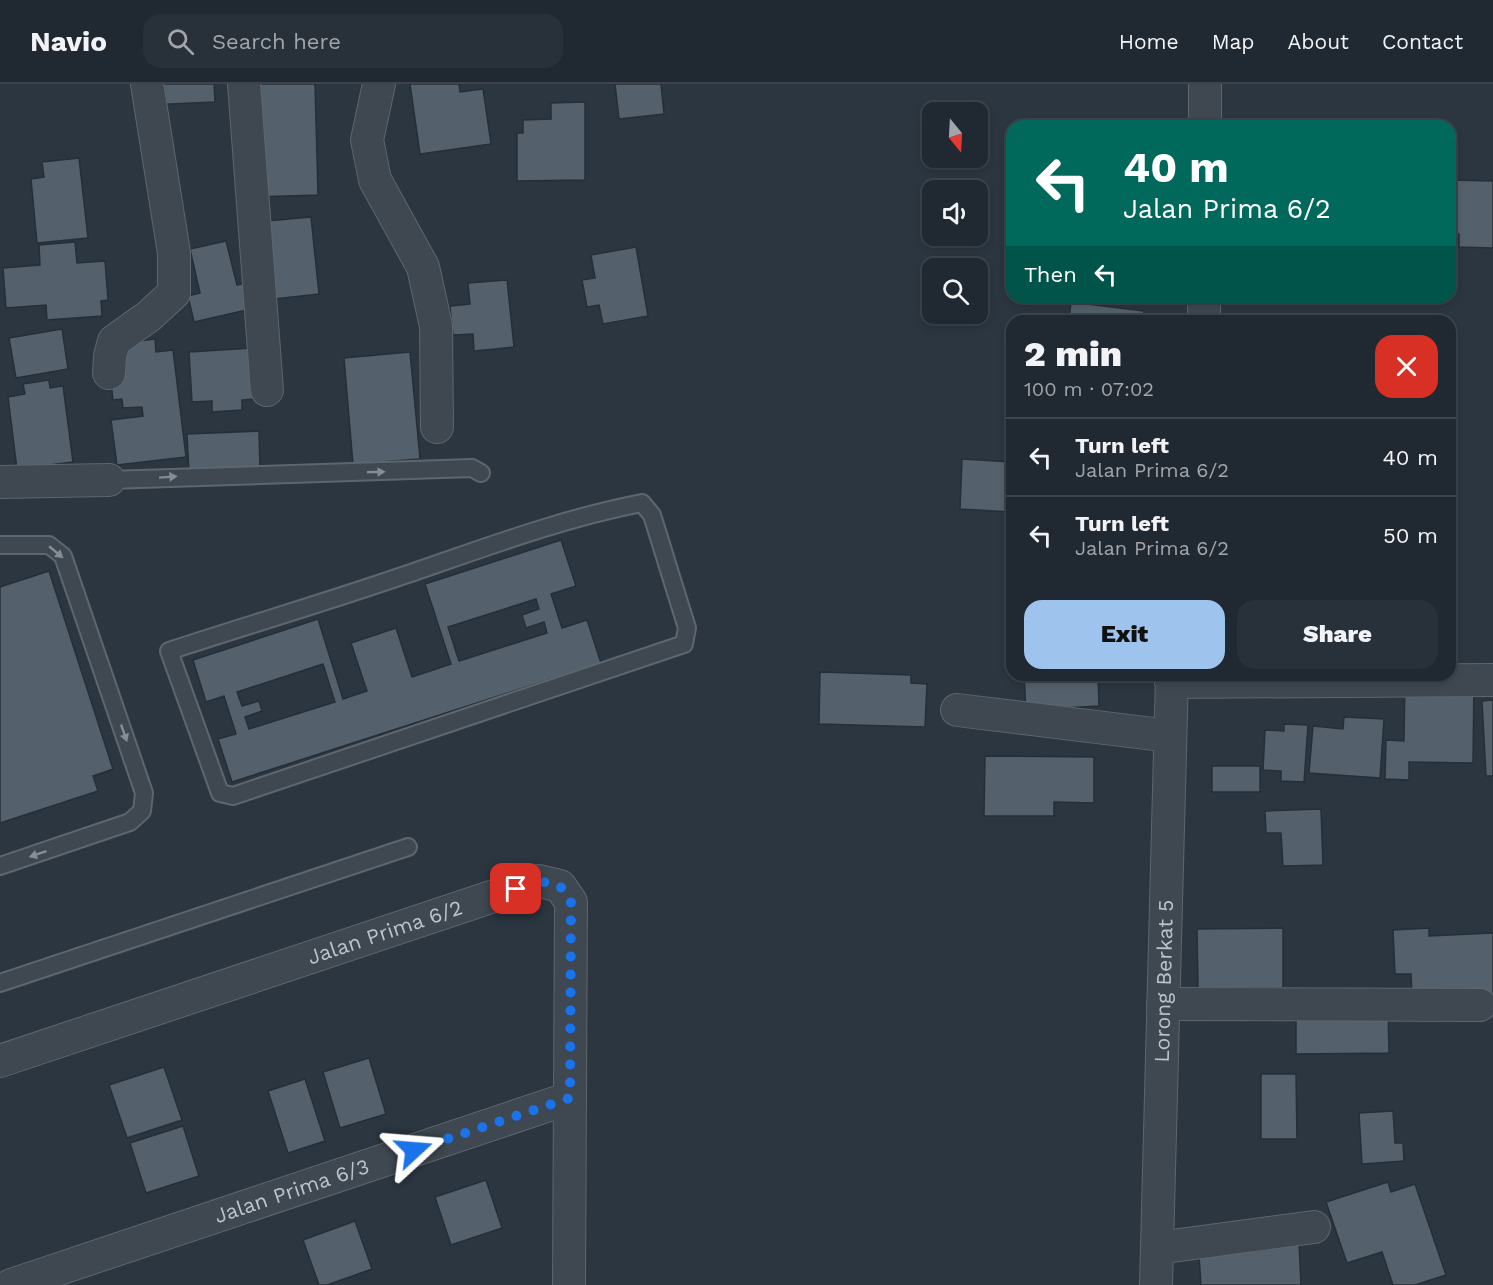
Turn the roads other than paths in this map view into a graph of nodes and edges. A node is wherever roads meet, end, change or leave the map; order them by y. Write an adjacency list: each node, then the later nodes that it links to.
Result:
1 (147, 84): 6 (street)
2 (244, 84): 7 (street)
3 (379, 84): 8 (street)
4 (1205, 84): 5 (street)
5 (1204, 120)
6 (109, 373)
7 (267, 390)
8 (437, 427)
9 (481, 473): 10 (lane, one-way to 9)
10 (109, 480): 11 (street)
11 (0, 482)
12 (0, 544): 20 (lane, one-way to 20)
13 (169, 651): 13 (lane)
14 (1456, 680): 15 (street)
15 (1493, 680)
16 (1171, 681): 18 (street, Lorong Berkat 5)
17 (957, 710): 18 (street)
18 (1170, 736): 22 (street, Lorong Berkat 5)
19 (408, 847): 21 (lane)
20 (0, 867)
21 (0, 983)
22 (1163, 1004): 23 (street); 27 (street, Lorong Berkat 5)
23 (1479, 1005)
24 (0, 1061): 25 (street, Jalan Prima 6/2)
25 (570, 1098): 28 (street, Jalan Prima 6/3); 29 (street, Jalan Prima 6/2)
26 (1314, 1227): 27 (street)
27 (1157, 1248): 30 (street, Lorong Berkat 5)
28 (11, 1285)
29 (569, 1285)
30 (1156, 1285)

